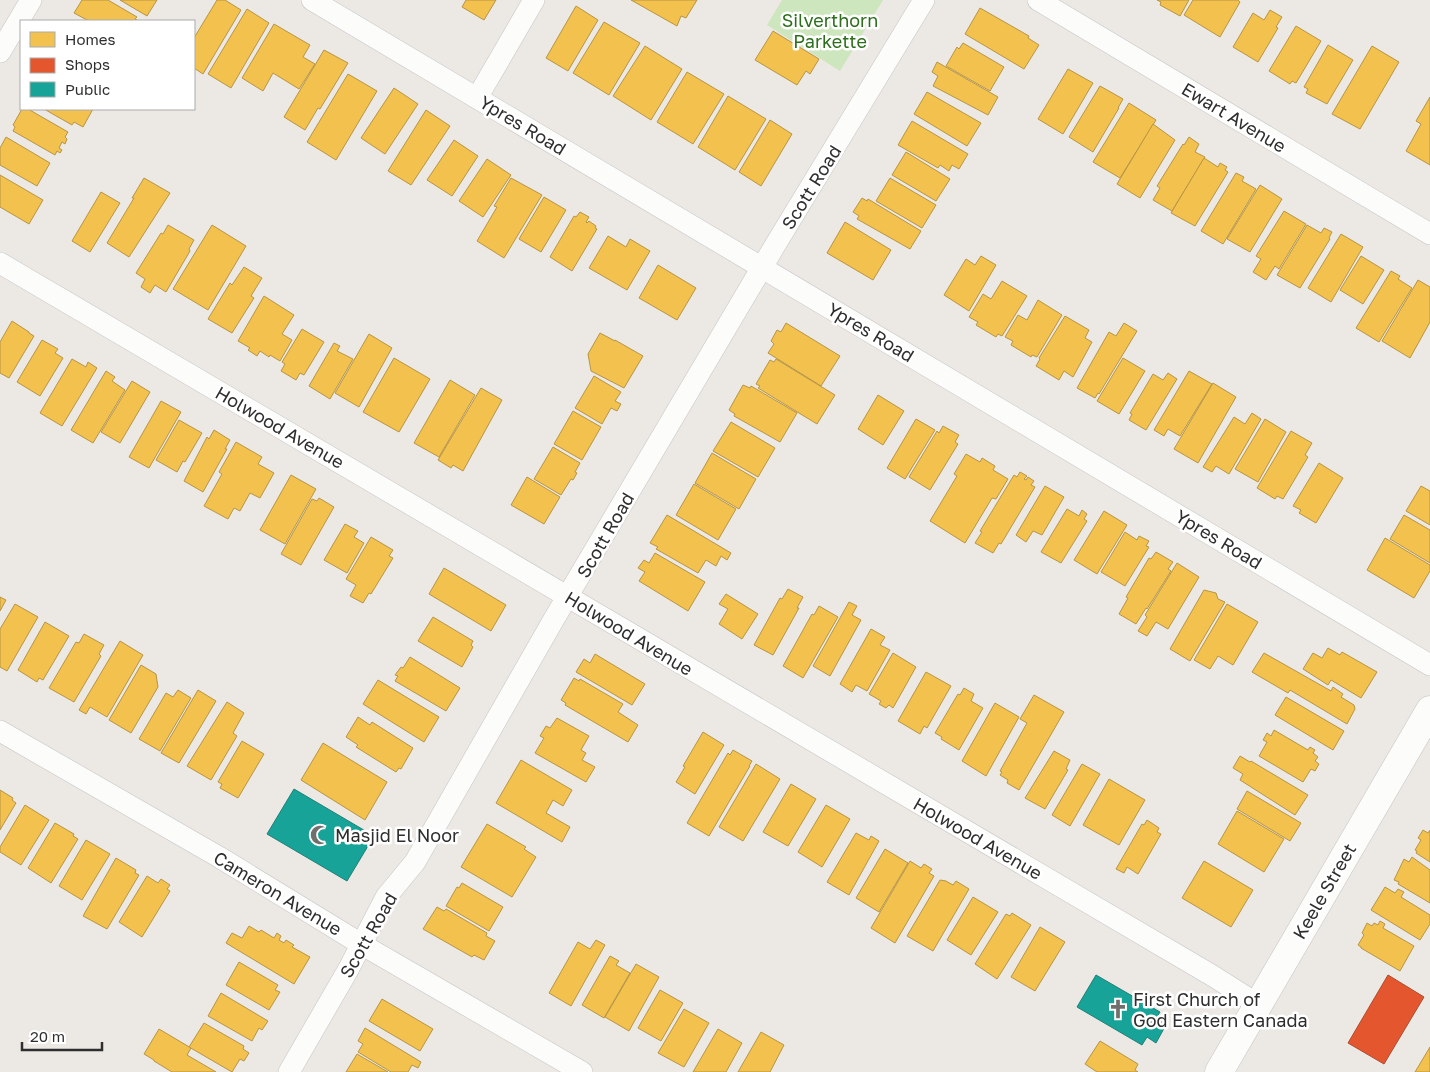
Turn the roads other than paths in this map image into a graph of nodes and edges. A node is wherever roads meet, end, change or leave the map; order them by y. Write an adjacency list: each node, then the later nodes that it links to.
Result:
1 (31, 0): 6 (street)
2 (312, 0): 7 (street, Ypres Road)
3 (534, 0): 7 (street)
4 (924, 0): 10 (street, Scott Road)
5 (1038, 0): 8 (street, Ewart Avenue)
6 (0, 52)
7 (477, 98): 10 (street, Ypres Road)
8 (1430, 234)
9 (0, 263): 11 (street, Holwood Avenue)
10 (762, 268): 11 (street, Scott Road); 12 (street, Ypres Road)
11 (568, 596): 15 (street, Scott Road); 16 (street, Holwood Avenue)
12 (1430, 665)
13 (1430, 710): 16 (main road, Keele Street)
14 (0, 731): 15 (street, Cameron Avenue)
15 (361, 944): 18 (street, Scott Road); 19 (street, Cameron Avenue)
16 (1258, 1004): 17 (main road, Keele Street)
17 (1224, 1070)
18 (289, 1072)
19 (582, 1072)

